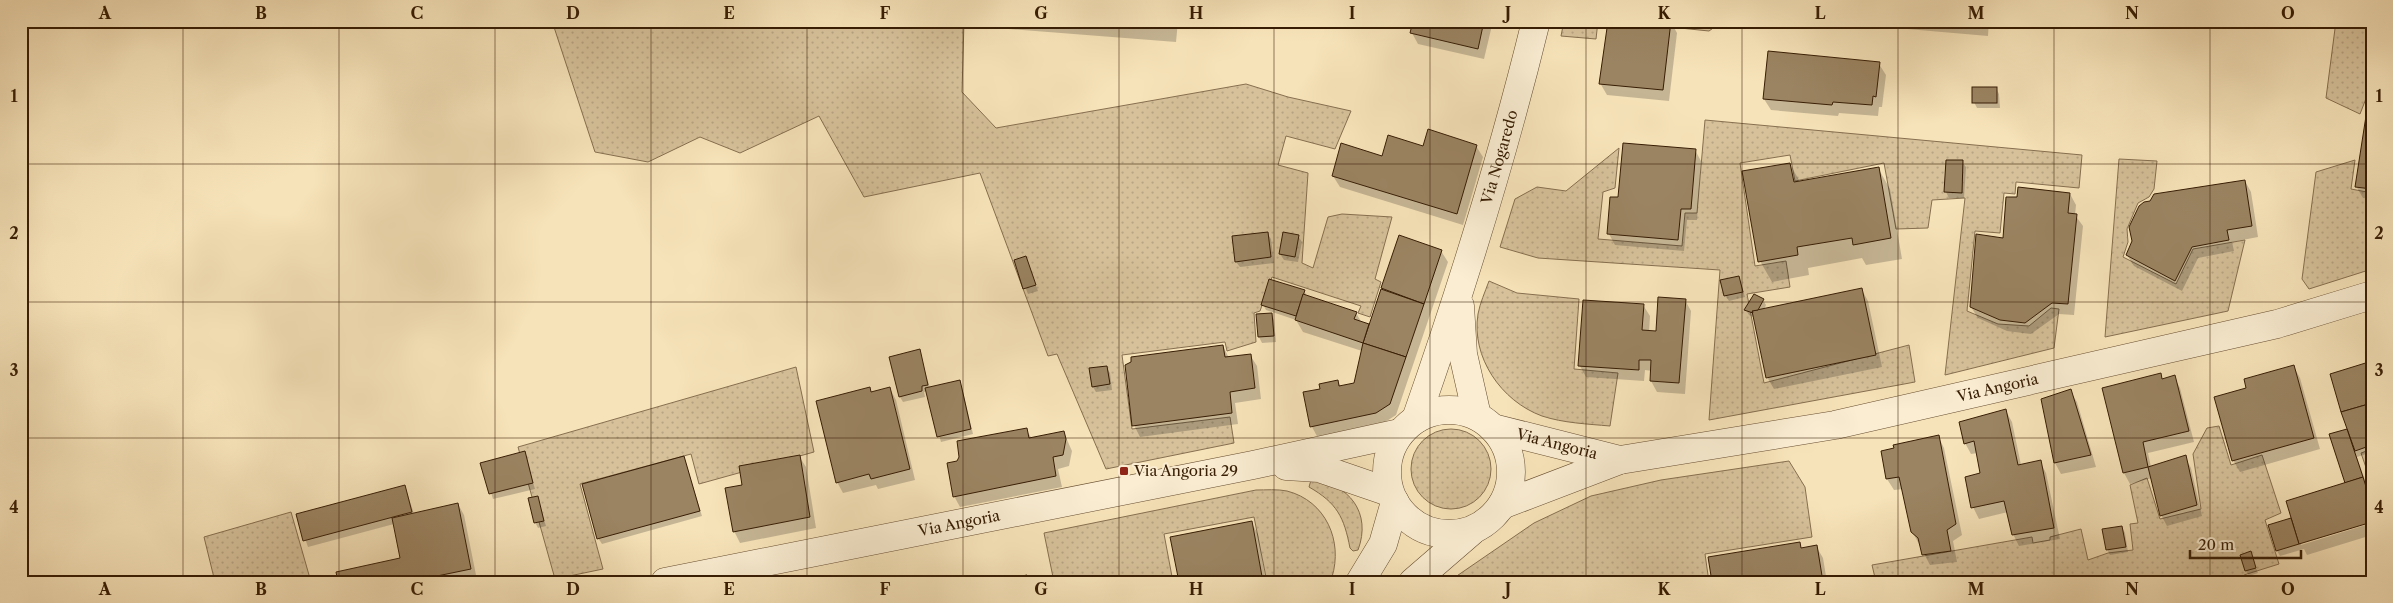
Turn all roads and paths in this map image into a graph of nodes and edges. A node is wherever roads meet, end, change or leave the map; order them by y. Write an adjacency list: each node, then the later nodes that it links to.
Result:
1 (1536, 21): 2 (street, Via Nogaredo)
2 (1459, 292): 4 (street, Via Nogaredo); 5 (street, Via Nogaredo)
3 (2372, 295): 6 (street, Via Angoria)
4 (1485, 422): 5 (street); 6 (street, Via Angoria); 9 (street)
5 (1408, 426): 7 (street, Via Angoria); 8 (street)
6 (1620, 460): 9 (street, Via Angoria)
7 (1252, 465): 8 (street, Via Angoria); 11 (street, Via Angoria)
8 (1392, 497): 10 (street); 12 (street)
9 (1502, 505): 10 (street)
10 (1472, 531): 13 (street)
11 (665, 582)
12 (1360, 582)
13 (1413, 582)

